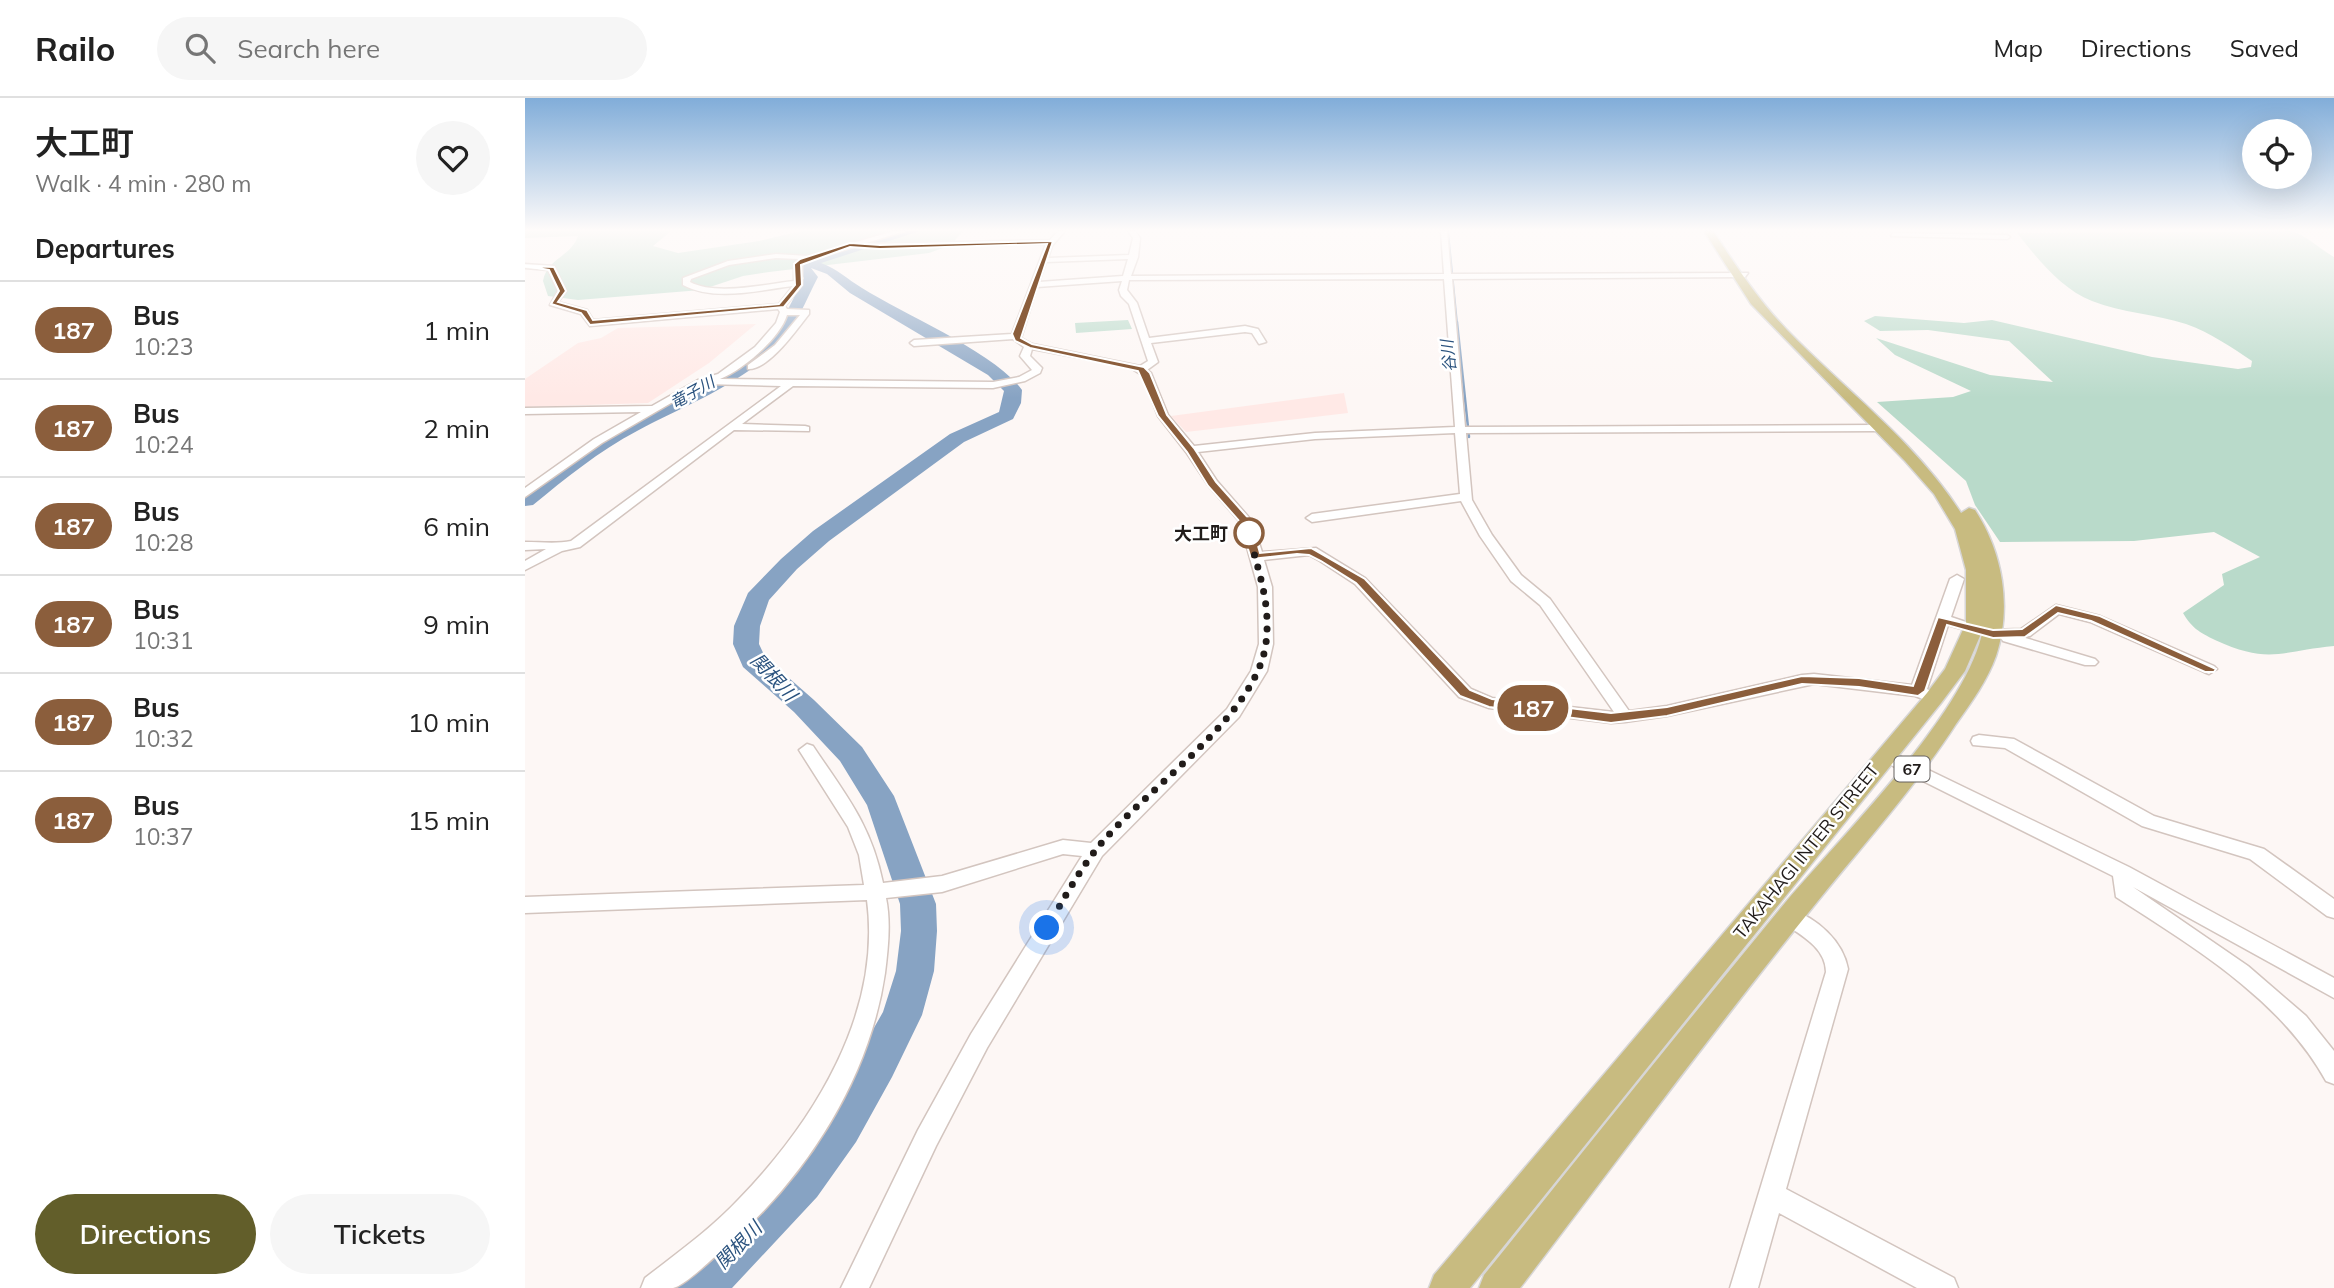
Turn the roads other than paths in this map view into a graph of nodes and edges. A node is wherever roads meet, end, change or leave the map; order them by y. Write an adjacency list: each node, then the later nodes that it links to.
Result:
1 (560, 287): 10 (street)
2 (690, 287): 3 (street)
3 (753, 287)
4 (796, 287): 10 (street)
5 (1034, 287): 14 (street)
6 (1124, 287): 11 (street)
7 (1448, 287): 24 (street)
8 (1748, 287): 22 (main road, TAKAHAGI INTER STREET / 67)
9 (1750, 287): 35 (main road, TAKAHAGI INTER STREET / 67)
10 (783, 309): 16 (street); 17 (street)
11 (1146, 341): 12 (street); 15 (street)
12 (1262, 342)
13 (914, 343): 14 (street)
14 (1025, 347): 15 (street); 18 (street)
15 (1141, 369): 25 (street)
16 (707, 382): 17 (street); 19 (street)
17 (729, 382): 18 (street)
18 (792, 382): 21 (street)
19 (656, 408): 20 (street); 26 (street)
20 (525, 411)
21 (734, 427): 23 (street); 30 (street)
22 (1878, 428): 24 (street); 35 (main road, TAKAHAGI INTER STREET / 67)
23 (805, 429)
24 (1458, 429): 25 (street); 27 (street)
25 (1191, 450): 31 (street)
26 (525, 493)
27 (1466, 497): 28 (street); 39 (street)
28 (1312, 518)
29 (525, 546): 30 (street)
30 (558, 548): 32 (street)
31 (1255, 557): 39 (street); 44 (street)
32 (525, 566)
33 (1957, 579): 34 (street)
34 (1943, 619): 35 (street); 38 (street)
35 (1983, 631): 36 (street); 37 (street); 38 (main road, TAKAHAGI INTER STREET / 67); 43 (main road, TAKAHAGI INTER STREET / 67)
36 (2090, 662)
37 (2209, 669)
38 (1926, 695): 39 (street); 42 (main road, TAKAHAGI INTER STREET / 67)
39 (1625, 717)
40 (1979, 741): 48 (street)
41 (807, 750): 46 (street)
42 (1885, 755): 43 (street); 55 (main road, TAKAHAGI INTER STREET / 67)
43 (1912, 769): 45 (street); 49 (main road, TAKAHAGI INTER STREET / 67)
44 (1095, 851): 46 (street); 54 (street)
45 (2122, 872): 50 (street); 51 (street)
46 (875, 892): 47 (street); 53 (street)
47 (525, 905)
48 (2334, 911)
49 (1790, 917): 52 (street); 56 (main road, TAKAHAGI INTER STREET / 67)
50 (2334, 989)
51 (2334, 1073)
52 (1773, 1196): 57 (street); 58 (street)
53 (655, 1288)
54 (855, 1288)
55 (1447, 1288)
56 (1497, 1288)
57 (1744, 1288)
58 (1944, 1288)

